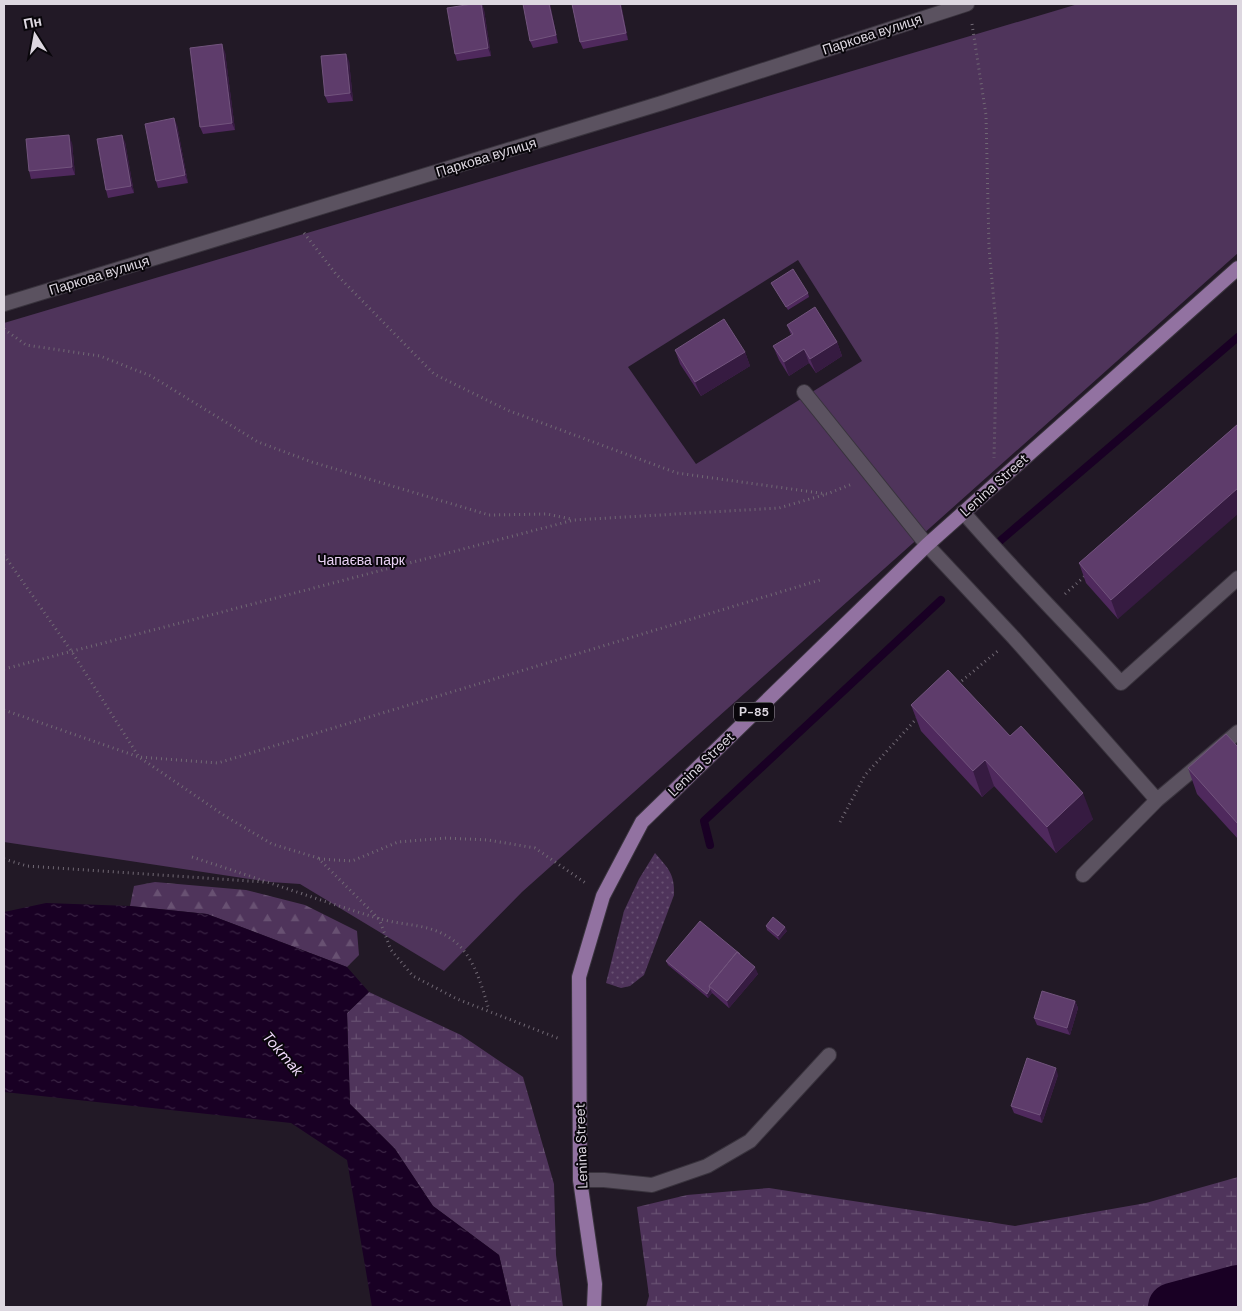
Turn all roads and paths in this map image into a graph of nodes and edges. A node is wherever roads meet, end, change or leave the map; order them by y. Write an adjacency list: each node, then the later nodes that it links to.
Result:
1 (966, 4): 3 (street, Паркова вулиця)
2 (971, 22): 9 (path)
3 (291, 217): 5 (street, Паркова вулиця); 10 (path)
4 (1238, 268): 9 (main road, Lenina Street / Р-85)
5 (4, 304)
6 (4, 330): 12 (path)
7 (804, 392): 8 (street)
8 (873, 476): 10 (path); 13 (street)
9 (994, 484): 11 (main road, Lenina Street / Р-85)
10 (827, 494): 12 (path)
11 (963, 512): 13 (main road, Lenina Street / Р-85); 15 (street)
12 (574, 520): 17 (path)
13 (928, 545): 22 (street); 28 (main road, Lenina Street / Р-85)
14 (4, 555): 17 (path)
15 (1238, 578)
16 (820, 580): 21 (path)
17 (72, 652): 18 (path); 21 (path)
18 (4, 669)
19 (4, 710): 21 (path)
20 (1238, 732): 22 (street)
21 (140, 758): 24 (path)
22 (1157, 800): 26 (street)
23 (192, 857): 27 (path)
24 (318, 858): 28 (path); 29 (path)
25 (4, 859): 27 (path)
26 (1083, 875)
27 (270, 882): 29 (path)
28 (603, 896): 31 (main road, Lenina Street / Р-85)
29 (379, 919): 30 (path); 30 (path)
30 (489, 1011): 31 (path)
31 (579, 1046): 33 (main road, Lenina Street / Р-85)
32 (830, 1055): 33 (street)
33 (580, 1180): 34 (main road, Lenina Street / Р-85)
34 (594, 1307)

